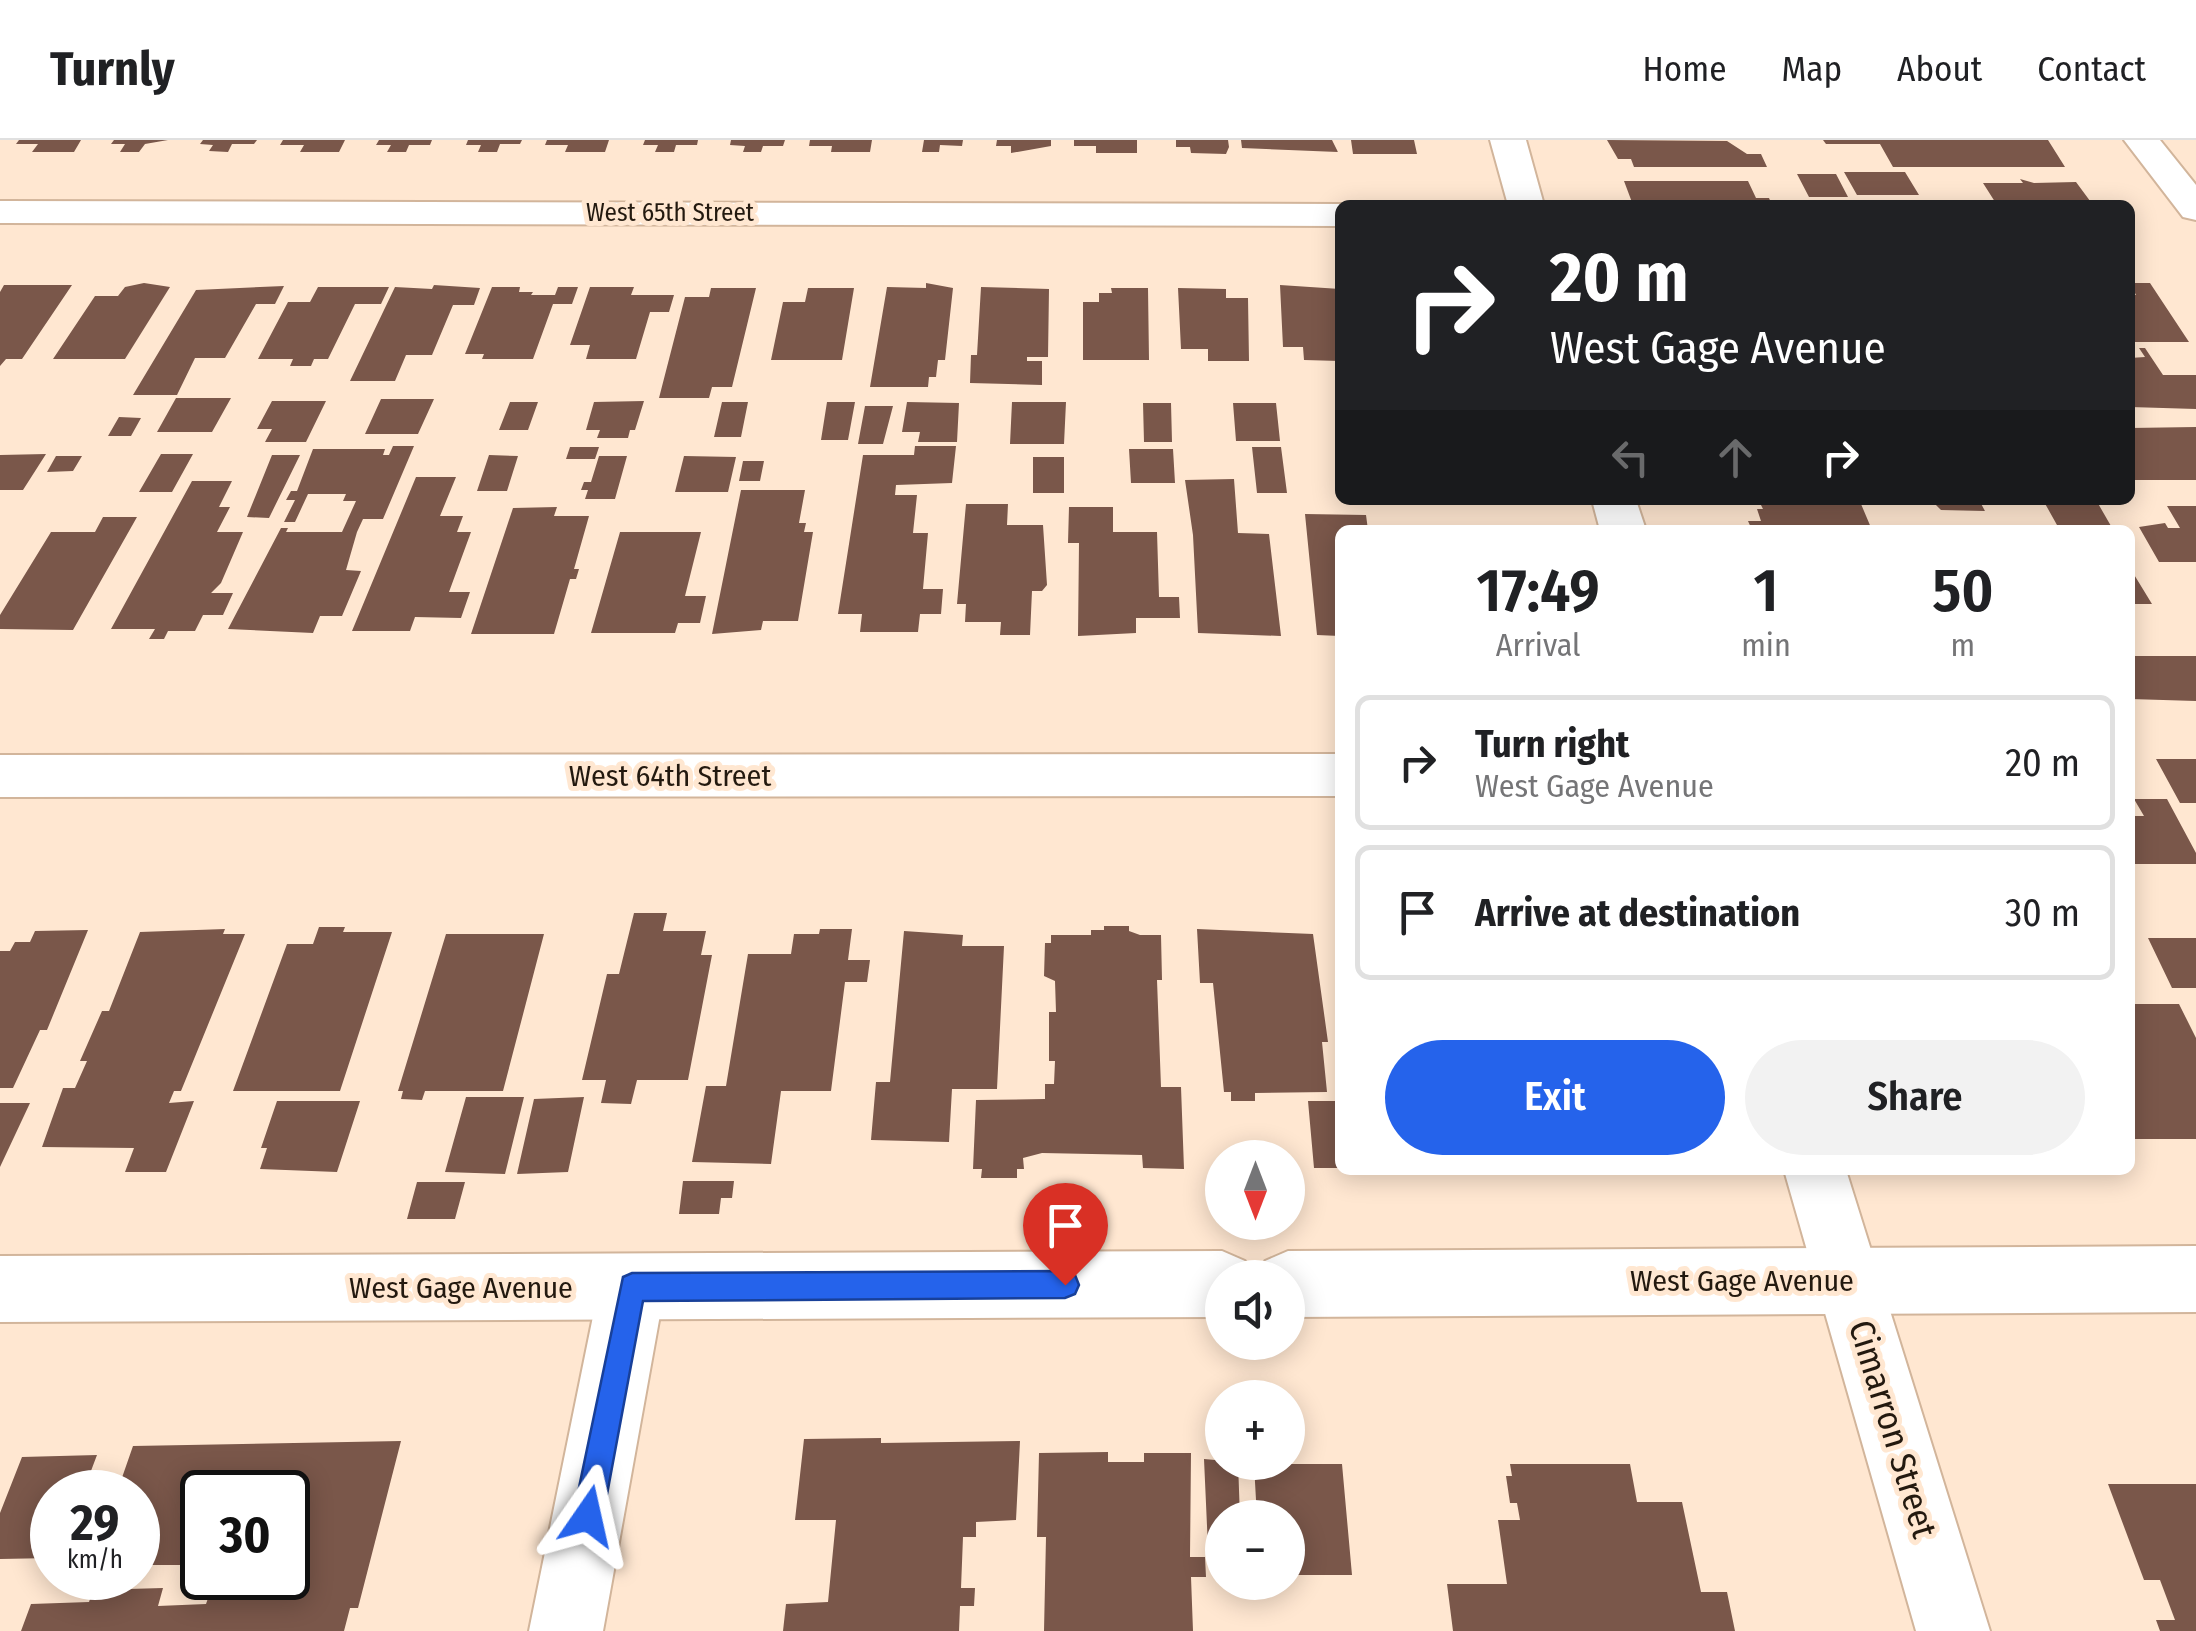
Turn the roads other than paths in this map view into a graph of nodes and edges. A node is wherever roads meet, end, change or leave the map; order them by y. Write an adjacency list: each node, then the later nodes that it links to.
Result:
1 (1508, 140): 3 (street)
2 (2142, 140): 4 (street)
3 (1525, 200)
4 (2196, 209)
5 (0, 212): 6 (street, West 65th Street)
6 (1335, 216)
7 (1335, 775): 8 (street, West 64th Street)
8 (0, 776)
9 (1816, 1175): 11 (street, Cimarron Street)
10 (2196, 1280): 11 (street, West Gage Avenue)
11 (1848, 1281): 13 (street, West Gage Avenue); 17 (street, Cimarron Street)
12 (1205, 1284): 14 (street, West Gage Avenue)
13 (1305, 1284)
14 (632, 1287): 15 (street, West Gage Avenue); 16 (street)
15 (0, 1289)
16 (566, 1631)
17 (1954, 1631)

